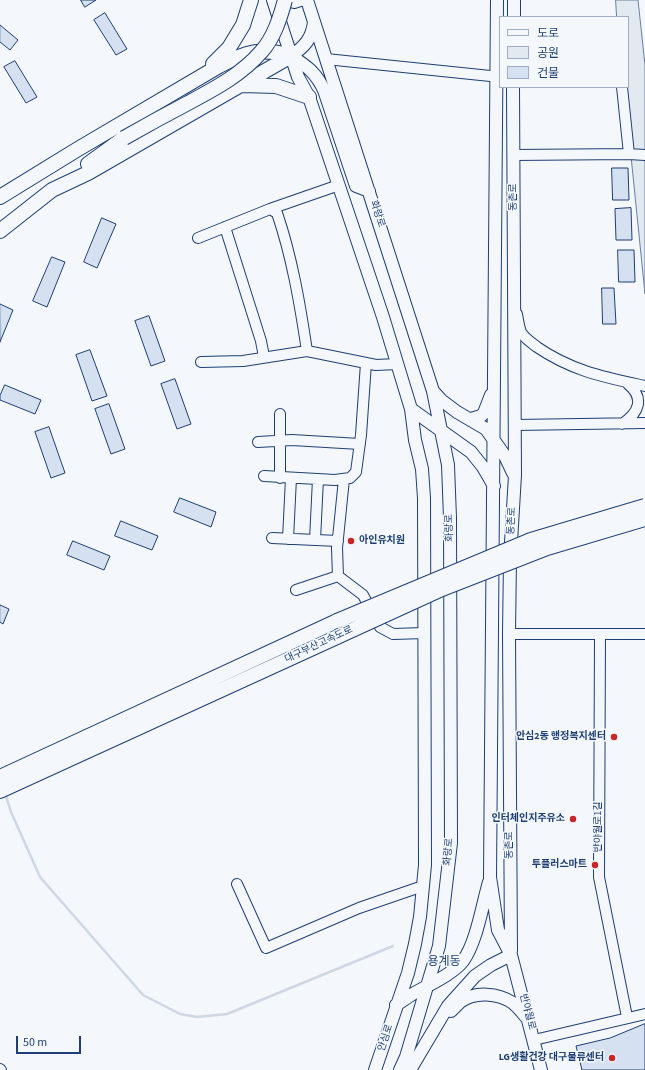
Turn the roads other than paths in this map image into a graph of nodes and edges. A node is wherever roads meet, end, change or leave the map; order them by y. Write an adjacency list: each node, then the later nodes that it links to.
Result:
1 (251, 0): 14 (highway)
2 (273, 0): 11 (main road)
3 (285, 0): 21 (highway, bridge)
4 (294, 0): 5 (main road)
5 (300, 0)
6 (307, 0): 10 (main road, 화랑로)
7 (497, 0): 15 (main road)
8 (514, 0): 9 (main road)
9 (514, 16)
10 (314, 21): 11 (main road); 12 (main road, 화랑로)
11 (291, 56): 13 (main road); 14 (highway); 16 (highway); 19 (main road)
12 (326, 59): 13 (main road); 15 (street); 29 (main road, 화랑로)
13 (313, 72): 19 (main road); 20 (main road)
14 (204, 74): 26 (highway)
15 (498, 77): 42 (main road)
16 (241, 85): 19 (highway); 28 (highway)
17 (514, 88): 24 (main road, 동촌로)
18 (622, 88): 23 (street)
19 (309, 97): 22 (main road)
20 (339, 134): 22 (main road); 29 (main road)
21 (124, 138): 26 (highway); 28 (highway)
22 (324, 141): 27 (main road)
23 (629, 154): 24 (street); 25 (street)
24 (514, 155): 35 (main road, 동촌로)
25 (645, 155)
26 (44, 170): 30 (highway)
27 (339, 185): 31 (street); 40 (main road)
28 (52, 190): 33 (highway)
29 (369, 191): 44 (main road, 화랑로)
30 (0, 196)
31 (270, 209): 32 (street); 36 (street)
32 (225, 227): 34 (street); 37 (street)
33 (0, 231)
34 (198, 238)
35 (514, 305): 41 (street); 50 (main road, 동촌로)
36 (307, 351): 37 (street); 39 (street)
37 (264, 357): 38 (street)
38 (201, 362)
39 (366, 363): 40 (street); 56 (street)
40 (397, 364): 45 (main road)
41 (623, 381): 43 (street); 49 (street)
42 (494, 386): 47 (main road); 51 (main road)
43 (645, 386)
44 (434, 391): 47 (main road); 52 (main road, 화랑로)
45 (411, 409): 52 (main road); 71 (main road)
46 (280, 414): 54 (street)
47 (470, 419): 53 (main road)
48 (645, 422): 49 (street)
49 (622, 424): 50 (street)
50 (515, 425): 51 (main road); 57 (main road, 동촌로)
51 (494, 426): 53 (main road)
52 (442, 431): 62 (main road); 82 (main road, 화랑로)
53 (494, 438): 57 (main road); 62 (main road)
54 (281, 440): 55 (street); 56 (street); 59 (street)
55 (258, 442)
56 (360, 444): 61 (street)
57 (515, 475): 72 (main road, 동촌로)
58 (264, 476): 59 (street)
59 (286, 478): 60 (street); 66 (street)
60 (318, 479): 61 (street); 67 (street)
61 (344, 479): 68 (street)
62 (494, 486): 78 (main road)
63 (645, 506): 75 (highway, 대구부산고속도로, bridge)
64 (645, 519): 75 (highway, 대구부산고속도로, bridge)
65 (272, 538): 66 (street)
66 (288, 539): 67 (street)
67 (315, 540): 68 (street)
68 (338, 542): 69 (street)
69 (338, 576): 70 (street); 71 (street)
70 (296, 590)
71 (424, 633): 80 (main road)
72 (510, 634): 73 (street); 81 (main road, 동촌로)
73 (600, 634): 74 (street); 85 (street, 반야월로1길)
74 (645, 634)
75 (21, 774): 76 (highway, 대구부산고속도로); 77 (highway, 대구부산고속도로)
76 (0, 777)
77 (0, 791)
78 (490, 877): 81 (main road); 82 (main road)
79 (237, 884): 80 (street)
80 (423, 886): 83 (main road)
81 (511, 955): 86 (main road, 반야월로); 87 (main road)
82 (427, 987): 83 (main road); 90 (main road, 화랑로)
83 (396, 1006): 89 (main road, 안심로)
84 (645, 1014): 85 (street)
85 (627, 1017): 88 (street)
86 (529, 1020): 87 (main road); 88 (main road, 반야월로)
87 (434, 1027): 91 (main road)
88 (534, 1040): 92 (main road, 반야월로)
89 (375, 1070)
90 (400, 1070)
91 (410, 1070)
92 (541, 1070)

